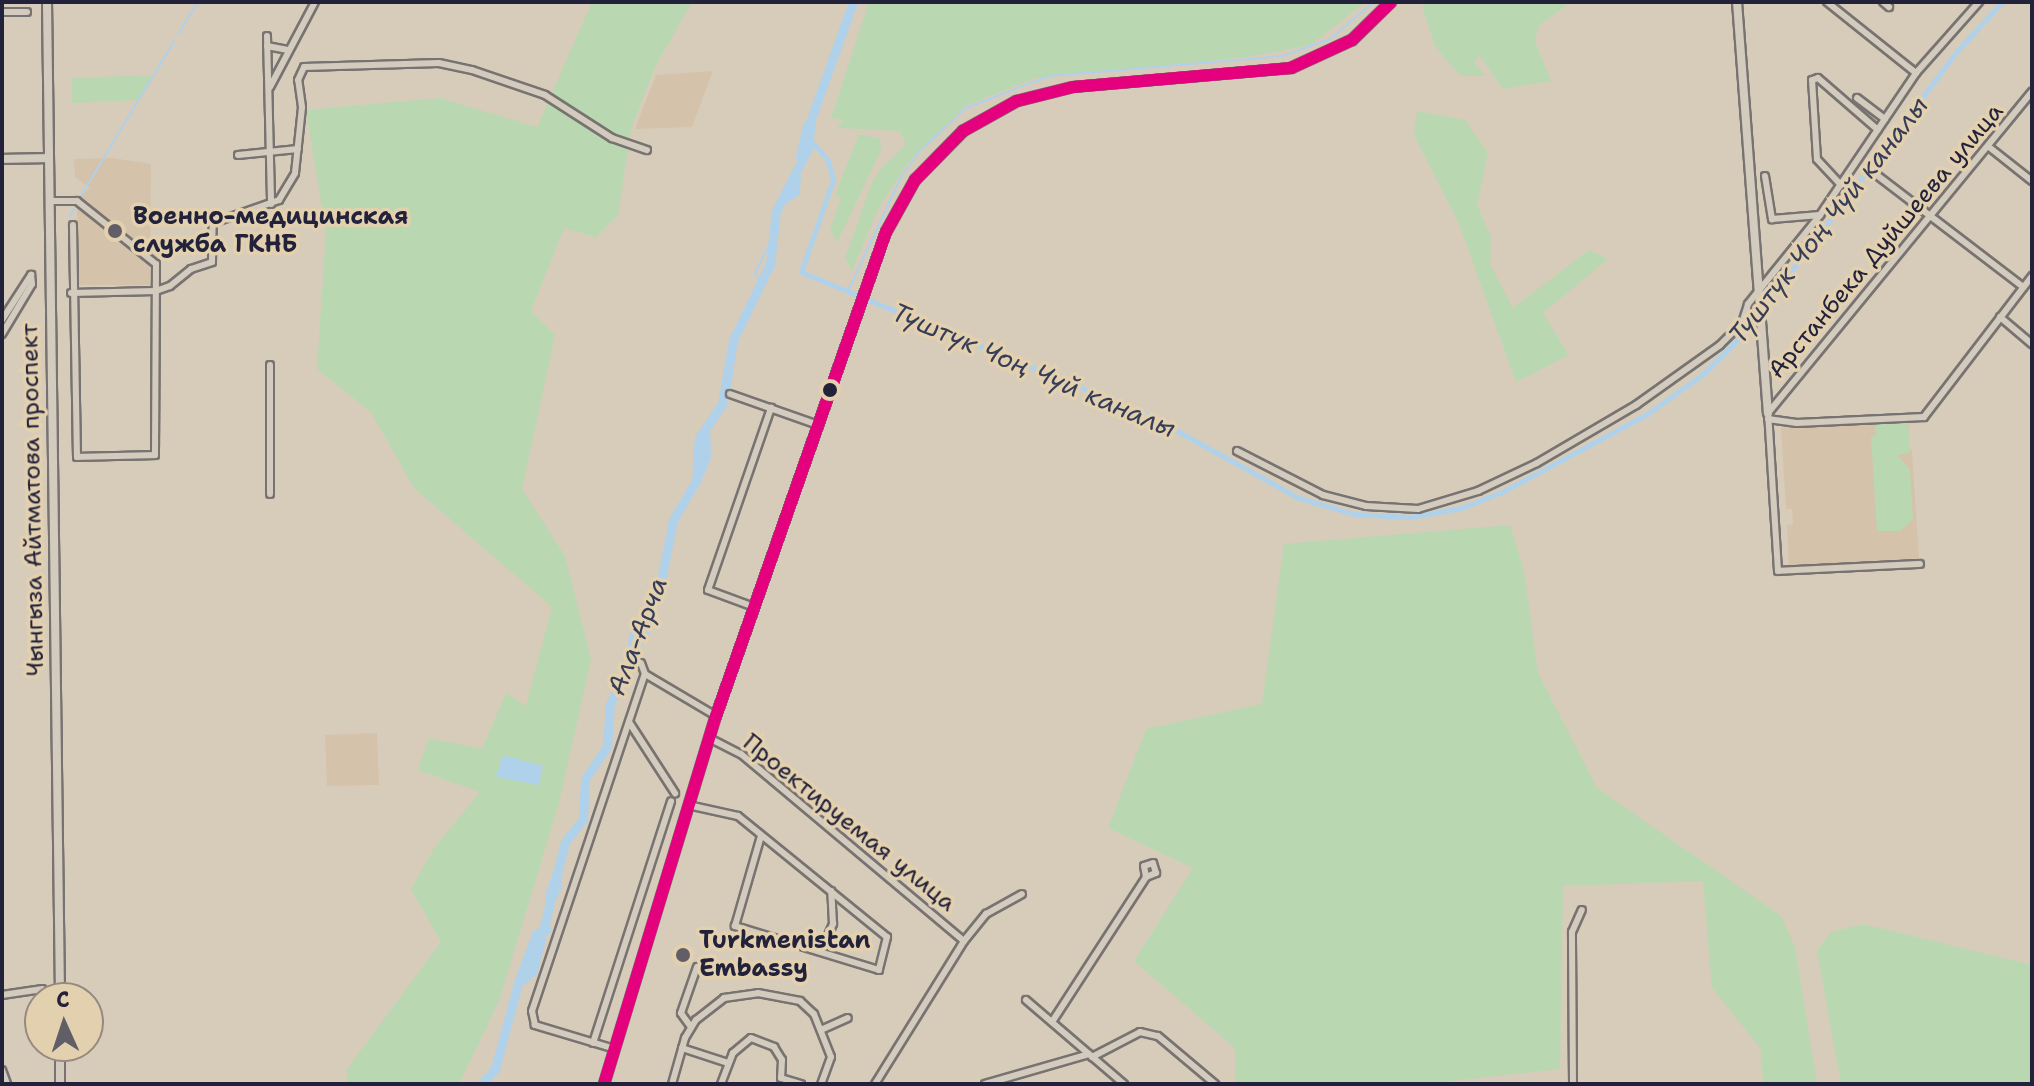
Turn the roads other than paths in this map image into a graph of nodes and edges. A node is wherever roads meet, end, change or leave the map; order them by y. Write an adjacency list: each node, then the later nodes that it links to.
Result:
1 (47, 2): 23 (main road, Чынгыза Айтматова проспект)
2 (315, 2): 11 (street)
3 (1391, 2): 47 (main road)
4 (1737, 2): 37 (main road)
5 (1827, 2): 12 (street)
6 (1979, 2): 12 (street)
7 (2, 12): 8 (street)
8 (27, 12)
9 (267, 36): 10 (street)
10 (267, 46): 11 (street); 14 (street)
11 (287, 50): 14 (street)
12 (1916, 73): 16 (street)
13 (2032, 92): 18 (street, Арстанбека Дуйшеева улица)
14 (268, 95): 21 (street)
15 (1857, 98): 16 (street)
16 (1885, 119): 17 (street)
17 (1878, 130): 28 (street); 28 (street)
18 (1989, 147): 27 (street); 32 (street, Арстанбека Дуйшеева улица)
19 (298, 149): 20 (street); 21 (street); 30 (street)
20 (647, 150)
21 (268, 154): 22 (street); 30 (street)
22 (238, 155)
23 (48, 158): 24 (main road); 29 (main road, Чынгыза Айтматова проспект)
24 (2, 159)
25 (1765, 176): 31 (street)
26 (1878, 176): 32 (street)
27 (2032, 181)
28 (1841, 185): 31 (street)
29 (49, 201): 36 (street); 68 (main road, Чынгыза Айтматова проспект)
30 (271, 205): 36 (street)
31 (1820, 215): 37 (street)
32 (1933, 217): 35 (street); 46 (street, Арстанбека Дуйшеева улица)
33 (73, 225): 38 (street)
34 (2032, 276): 35 (street)
35 (2023, 287): 39 (street)
36 (156, 291): 38 (street); 38 (street)
37 (1759, 291): 46 (main road); 48 (street)
38 (72, 293)
39 (2000, 317): 42 (street); 46 (street)
40 (2, 320): 41 (street)
41 (2, 334)
42 (2032, 344)
43 (270, 365): 49 (street)
44 (730, 394): 45 (street)
45 (771, 408): 47 (street); 51 (street)
46 (1768, 416): 50 (street)
47 (818, 425): 51 (main road)
48 (1237, 451)
49 (270, 494)
50 (1920, 564)
51 (754, 607): 54 (main road)
52 (641, 663): 53 (street)
53 (645, 674): 54 (street); 55 (street)
54 (716, 716): 56 (main road)
55 (629, 722): 57 (street); 76 (street)
56 (709, 738): 59 (main road); 65 (street, Проектируемая улица)
57 (675, 793)
58 (671, 801): 76 (street)
59 (688, 805): 60 (street); 78 (main road)
60 (761, 836): 62 (street); 66 (street)
61 (1146, 877): 73 (street)
62 (831, 891): 66 (street); 66 (street)
63 (1022, 894): 65 (street)
64 (1582, 910): 94 (street)
65 (964, 941): 90 (street)
66 (821, 951)
67 (697, 967): 74 (street)
68 (60, 982)
69 (24, 992): 70 (street)
70 (2, 995)
71 (1026, 1000): 73 (street)
72 (848, 1018): 75 (street)
73 (1052, 1022): 79 (street)
74 (691, 1027): 75 (street); 77 (street)
75 (823, 1029): 89 (street)
76 (593, 1043): 78 (street)
77 (682, 1048): 81 (street); 86 (street)
78 (615, 1049): 85 (main road)
79 (1090, 1056): 91 (street); 92 (street); 93 (street)
80 (60, 1062): 84 (main road)
81 (728, 1063): 87 (street); 88 (street)
82 (2, 1070): 83 (street)
83 (7, 1084)
84 (60, 1084)
85 (604, 1084)
86 (672, 1084)
87 (721, 1084)
88 (801, 1084)
89 (821, 1084)
90 (875, 1084)
91 (985, 1084)
92 (1124, 1084)
93 (1215, 1084)
94 (1573, 1084)

